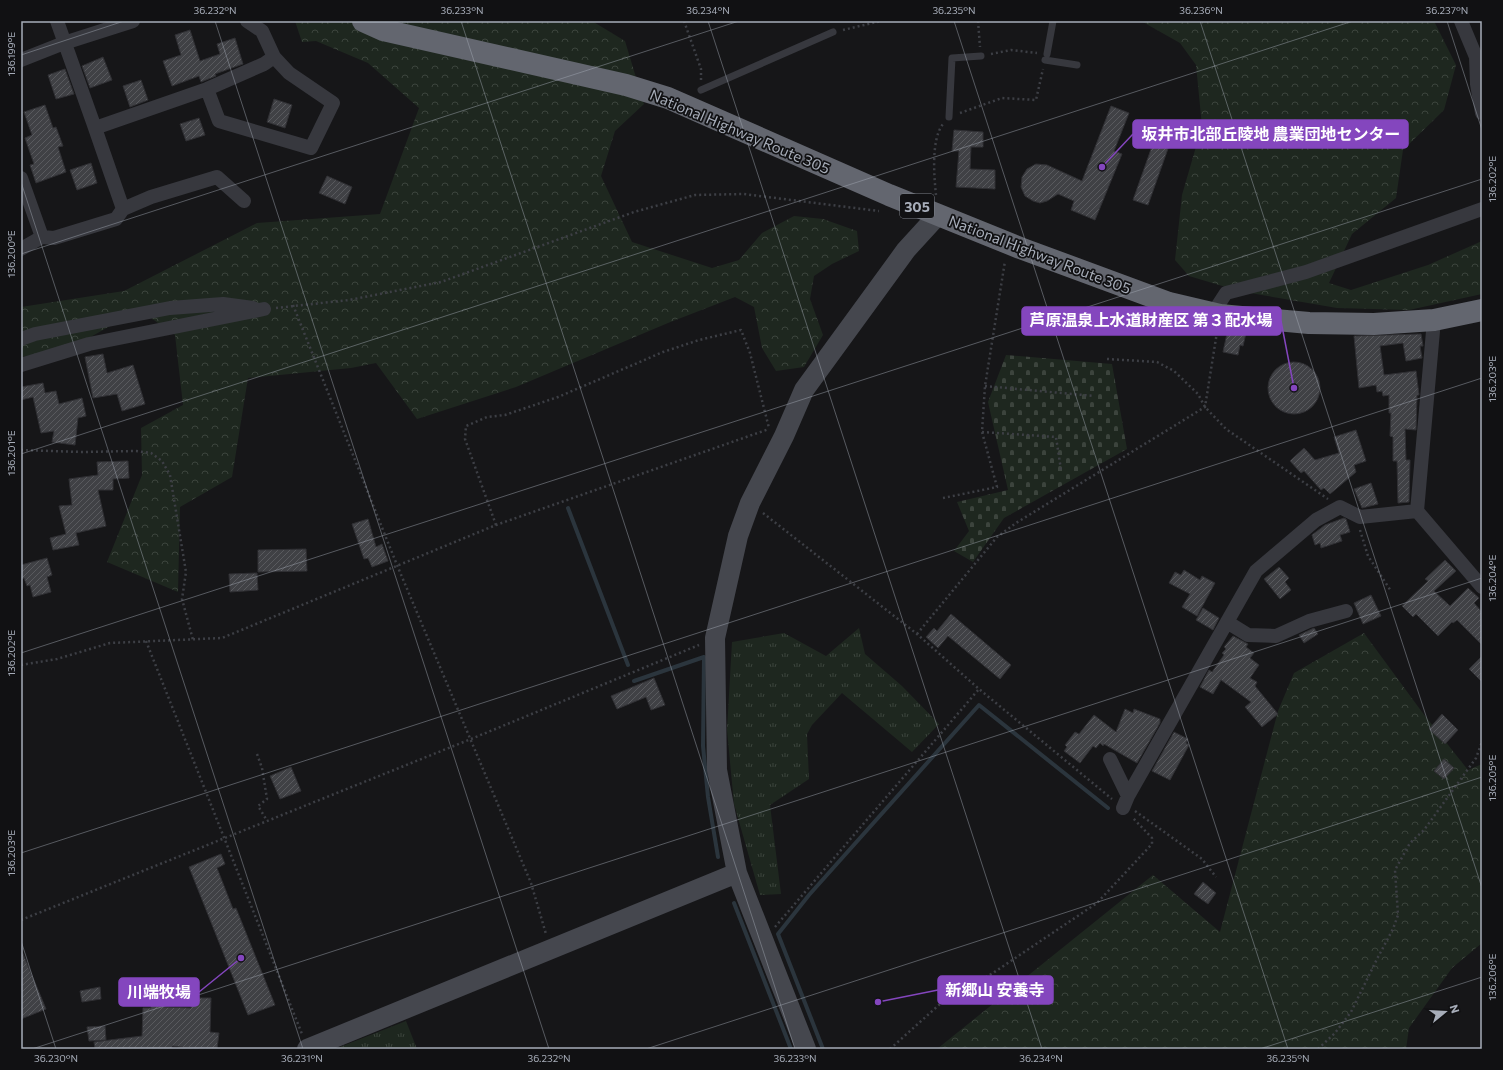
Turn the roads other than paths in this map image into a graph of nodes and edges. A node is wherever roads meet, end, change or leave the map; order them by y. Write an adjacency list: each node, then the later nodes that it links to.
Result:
1 (57, 21): 8 (street)
2 (133, 21): 8 (street)
3 (247, 21): 10 (street)
4 (363, 21): 22 (highway, National Highway Route 305 / 305)
5 (1053, 21): 12 (lane)
6 (1461, 21): 15 (street)
7 (833, 32): 14 (lane)
8 (64, 43): 11 (street); 17 (street)
9 (981, 56): 16 (lane)
10 (274, 57): 13 (street); 13 (street)
11 (21, 60)
12 (1077, 65)
13 (207, 89): 17 (street)
14 (701, 90)
15 (1482, 113)
16 (949, 117)
17 (95, 128): 20 (street)
18 (21, 178): 23 (street)
19 (244, 201): 20 (street)
20 (123, 208): 23 (street)
21 (1482, 209): 26 (street)
22 (938, 215): 26 (highway, National Highway Route 305 / 305); 35 (street)
23 (42, 238): 24 (street)
24 (21, 249)
25 (1482, 310): 27 (highway, National Highway Route 305 / 305)
26 (1216, 314): 27 (highway, National Highway Route 305 / 305)
27 (1434, 320): 30 (street)
28 (21, 339): 29 (street)
29 (21, 365)
30 (1417, 511): 31 (street); 33 (street)
31 (1482, 587)
32 (1346, 611): 33 (street)
33 (1227, 622): 34 (street)
34 (1110, 759)
35 (737, 873): 36 (street); 37 (street)
36 (307, 1049)
37 (806, 1049)

